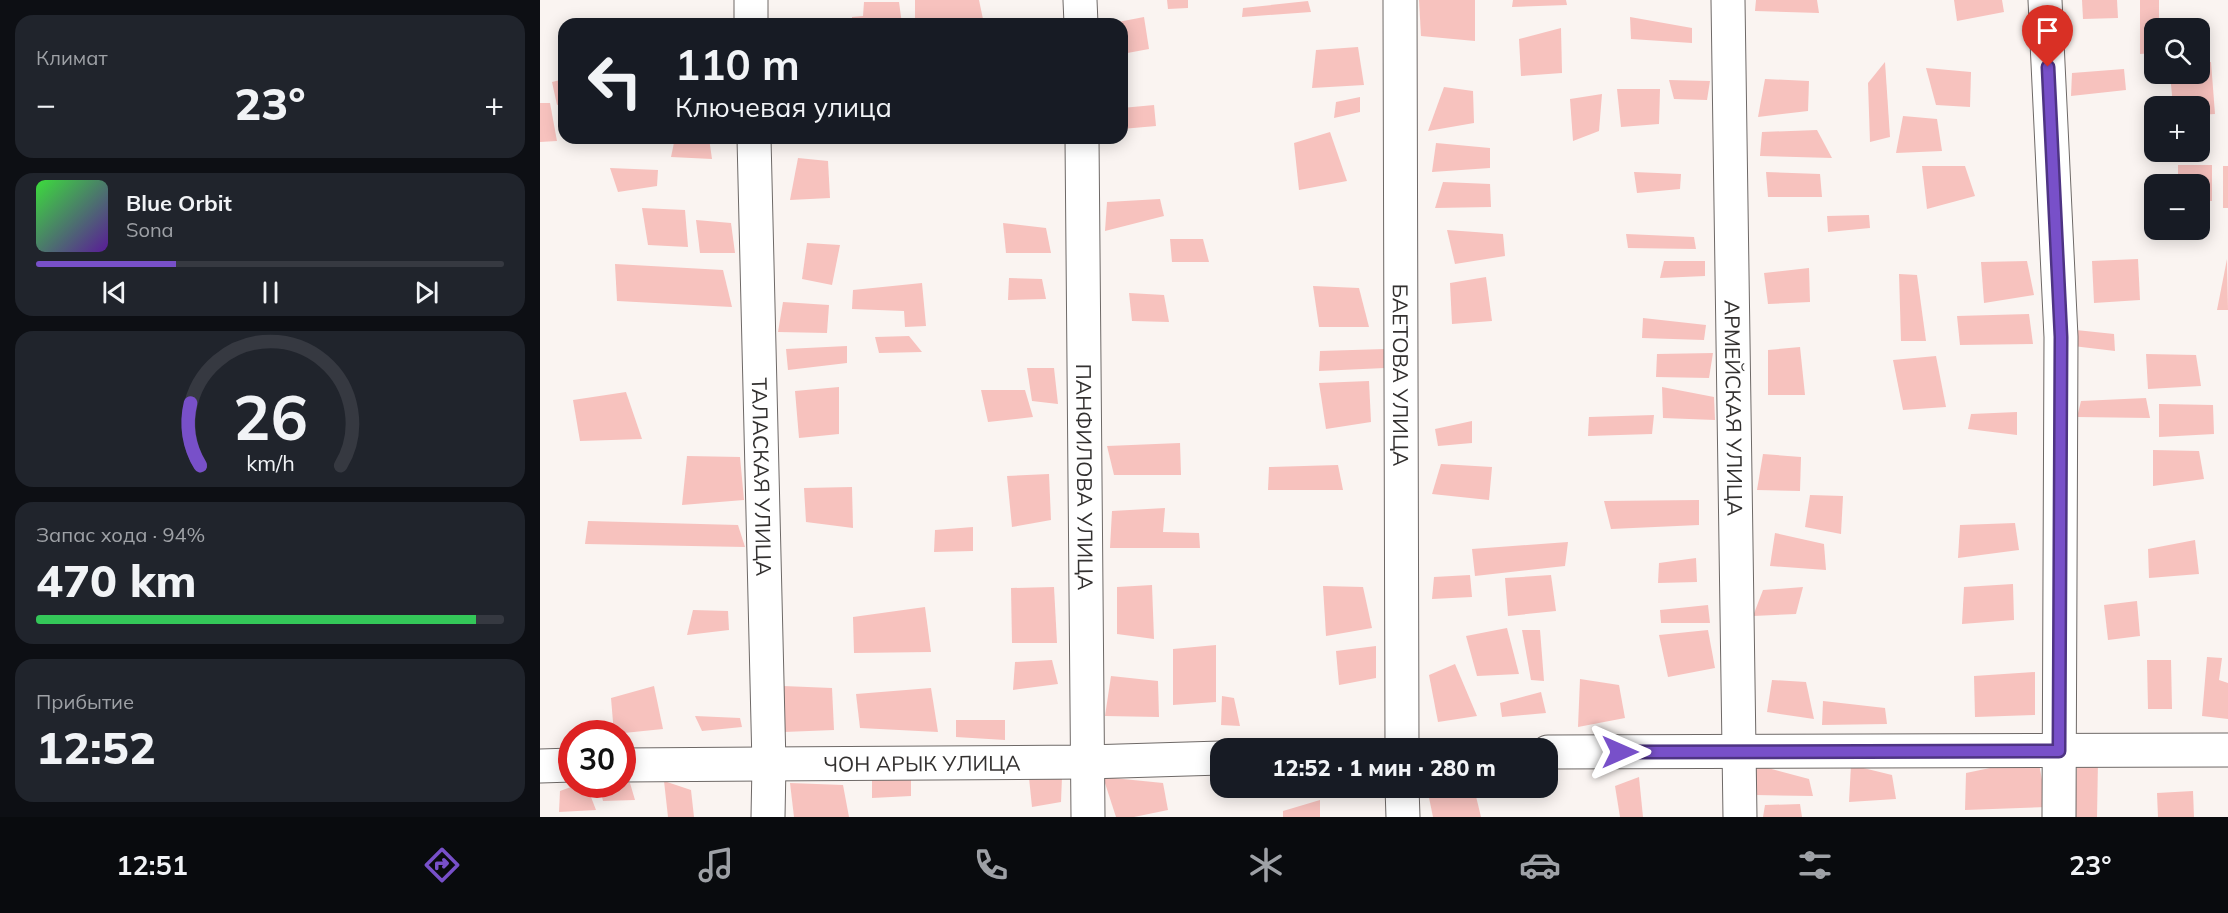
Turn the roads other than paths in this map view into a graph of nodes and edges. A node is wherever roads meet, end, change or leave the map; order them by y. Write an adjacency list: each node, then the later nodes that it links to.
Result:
1 (751, 0): 6 (street)
2 (1080, 0): 7 (street)
3 (1400, 0): 10 (street, БАЕТОВА УЛИЦА)
4 (1728, 0): 11 (street, АРМЕЙСКАЯ УЛИЦА)
5 (2045, 0): 13 (street)
6 (751, 18)
7 (1081, 18)
8 (754, 144): 19 (street, ТАЛАСКАЯ УЛИЦА)
9 (1082, 144): 16 (street, ПАНФИЛОВА УЛИЦА)
10 (1402, 738)
11 (1740, 750): 13 (street); 14 (street); 25 (street, АРМЕЙСКАЯ УЛИЦА)
12 (2228, 750): 13 (street)
13 (2059, 751): 26 (street)
14 (1558, 752)
15 (1210, 758): 16 (street, ЧОН АРЫК УЛИЦА)
16 (1088, 762): 19 (street, ЧОН АРЫК УЛИЦА); 23 (street, ПАНФИЛОВА УЛИЦА)
17 (558, 765): 20 (street)
18 (636, 765): 19 (street, ЧОН АРЫК УЛИЦА)
19 (769, 765): 22 (street, ТАЛАСКАЯ УЛИЦА)
20 (540, 766)
21 (1402, 798): 24 (street)
22 (768, 817)
23 (1088, 817)
24 (1403, 817)
25 (1740, 817)
26 (2059, 817)

